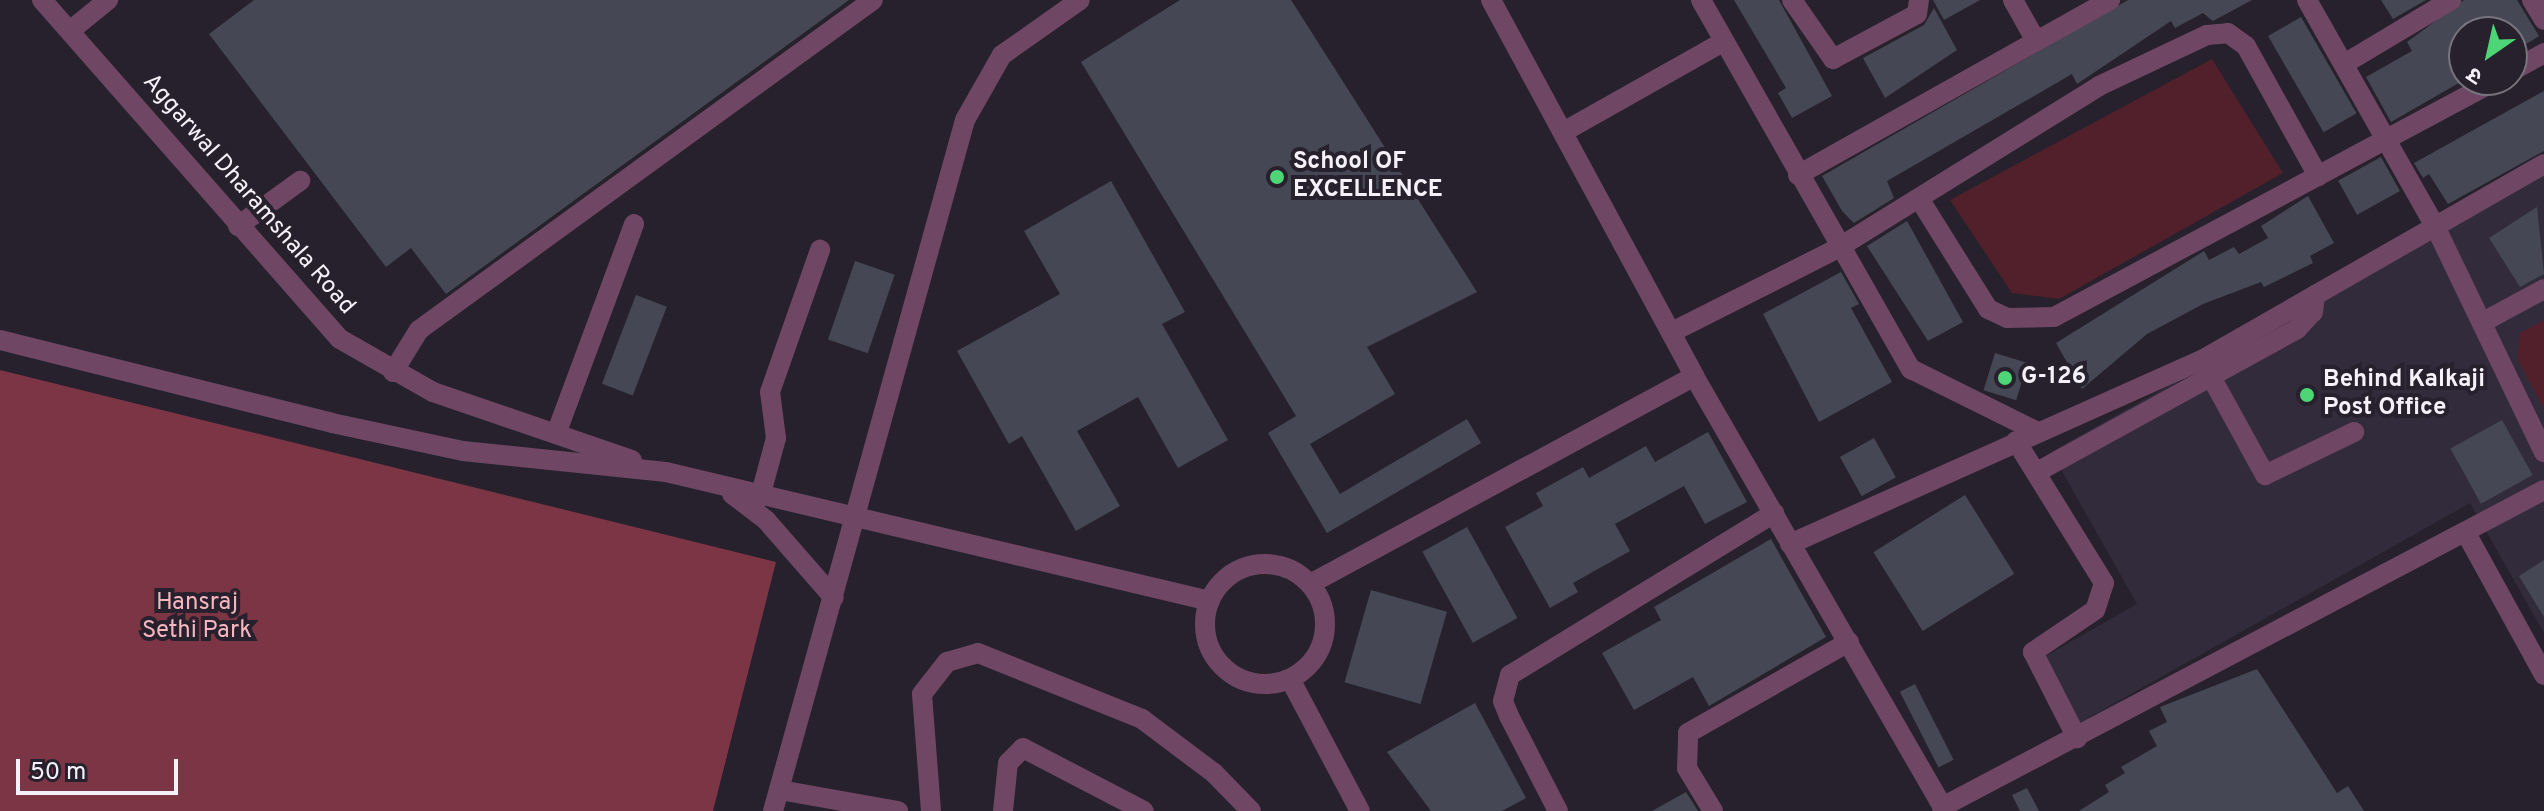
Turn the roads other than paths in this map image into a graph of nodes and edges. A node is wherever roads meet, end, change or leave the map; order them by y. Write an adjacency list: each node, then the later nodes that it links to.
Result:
1 (42, 0): 15 (street, Aggarwal Dharamshala Road)
2 (108, 0): 15 (street)
3 (873, 0): 37 (street)
4 (1080, 0): 50 (street)
5 (1491, 0): 20 (street)
6 (1792, 0): 7 (street)
7 (1919, 0)
8 (2013, 0): 16 (street)
9 (2110, 0): 16 (street)
10 (2307, 0): 18 (street)
11 (2451, 0): 18 (street)
12 (2532, 0): 14 (street)
13 (1704, 1): 17 (street)
14 (2544, 20)
15 (71, 30): 28 (street, Aggarwal Dharamshala Road)
16 (2036, 41): 23 (street)
17 (1723, 42): 20 (street); 23 (street)
18 (2344, 64): 21 (street)
19 (2468, 96): 21 (street)
20 (1565, 131): 34 (street)
21 (2388, 141): 24 (street); 29 (street)
22 (2544, 164): 29 (street)
23 (1798, 175): 30 (street)
24 (2318, 176): 26 (street); 26 (street)
25 (300, 181): 28 (street)
26 (1920, 200): 30 (street)
27 (634, 224): 41 (street)
28 (238, 226): 37 (street, Aggarwal Dharamshala Road)
29 (2435, 226): 33 (street); 36 (street)
30 (1838, 248): 34 (street); 39 (street)
31 (820, 250): 48 (street)
32 (2544, 289): 33 (street)
33 (2483, 322): 43 (street)
34 (1672, 332): 38 (street)
35 (0, 340): 44 (street)
36 (2206, 368): 39 (street); 40 (street); 45 (street)
37 (393, 372): 41 (street, Aggarwal Dharamshala Road)
38 (1694, 376): 49 (street); 53 (street)
39 (2038, 432): 42 (street)
40 (2354, 432)
41 (556, 434): 44 (street, Aggarwal Dharamshala Road)
42 (2016, 441): 45 (street); 52 (street)
43 (2544, 452)
44 (666, 472): 46 (street)
45 (2037, 472): 59 (street)
46 (722, 487): 48 (street); 54 (street)
47 (2544, 490): 51 (street)
48 (760, 497): 50 (street)
49 (1774, 513): 52 (street); 69 (street)
50 (850, 521): 54 (street); 55 (street)
51 (2466, 533): 57 (street); 59 (street)
52 (1790, 544): 56 (street)
53 (1310, 584): 55 (street); 58 (street)
54 (834, 598): 60 (street)
55 (1210, 601): 58 (street)
56 (1849, 642): 61 (street); 70 (street)
57 (2544, 675)
58 (1290, 679): 68 (street)
59 (2077, 738): 61 (street)
60 (780, 790): 62 (street); 63 (street)
61 (1944, 809)
62 (773, 811)
63 (898, 811)
64 (931, 811): 67 (street)
65 (1003, 811): 66 (street)
66 (1144, 811)
67 (1251, 811)
68 (1360, 811)
69 (1558, 811)
70 (1713, 811)

